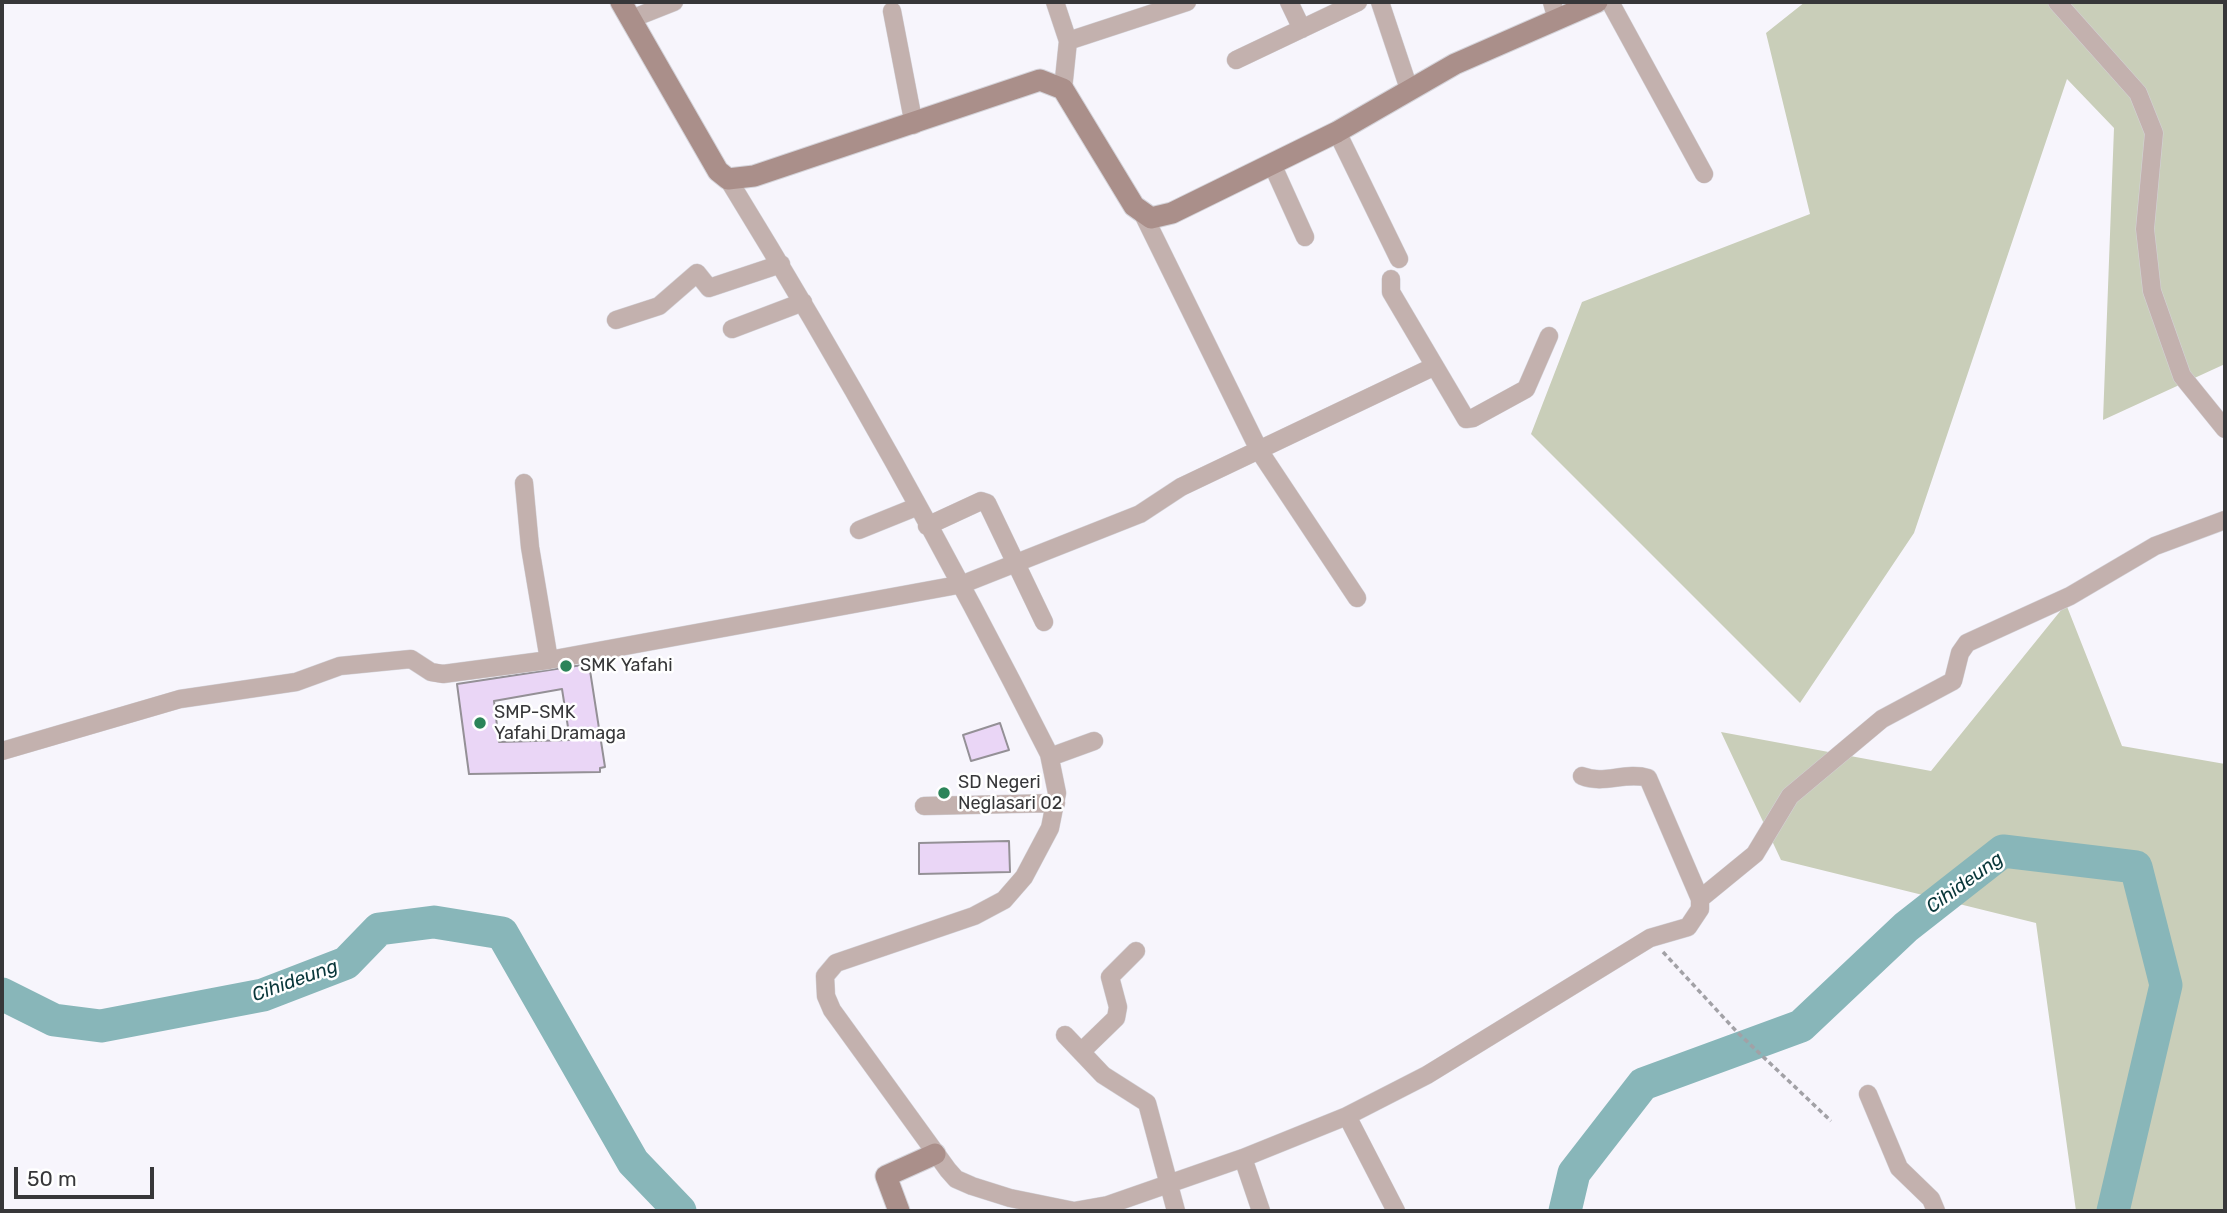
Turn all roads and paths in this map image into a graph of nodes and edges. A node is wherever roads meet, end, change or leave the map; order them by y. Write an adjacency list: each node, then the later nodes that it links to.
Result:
1 (674, 2): 10 (street)
2 (1055, 2): 14 (street)
3 (1187, 2): 14 (street)
4 (1289, 2): 13 (street)
5 (1358, 2): 13 (street)
6 (1380, 2): 17 (street)
7 (1597, 2): 12 (street)
8 (1610, 2): 21 (street)
9 (2057, 2): 33 (street)
10 (626, 11): 22 (street)
11 (892, 11): 18 (street)
12 (1554, 11): 17 (street)
13 (1302, 29): 15 (street)
14 (1068, 41): 16 (street)
15 (1236, 60)
16 (1063, 89): 18 (street); 23 (street)
17 (1409, 89): 19 (street)
18 (914, 125): 22 (street)
19 (1337, 132): 20 (street); 25 (street)
20 (1272, 164): 23 (street); 24 (street)
21 (1704, 174)
22 (727, 179): 26 (street)
23 (1143, 214): 34 (street)
24 (1305, 237)
25 (1399, 258)
26 (780, 264): 28 (street); 29 (street)
27 (1391, 279): 32 (street)
28 (803, 302): 30 (street); 36 (street)
29 (617, 320)
30 (732, 329)
31 (1549, 336): 32 (street)
32 (1433, 367): 34 (street)
33 (2225, 429)
34 (1260, 452): 40 (street); 42 (street)
35 (524, 482): 44 (street)
36 (916, 507): 38 (street); 39 (street)
37 (2225, 520): 51 (street)
38 (927, 526): 40 (street); 41 (street)
39 (859, 530)
40 (1015, 566): 41 (street); 43 (street)
41 (963, 584): 44 (street); 47 (street)
42 (1357, 598)
43 (1044, 622)
44 (549, 660): 46 (street)
45 (1094, 740): 47 (street)
46 (2, 751)
47 (1050, 757): 49 (street)
48 (1582, 776): 51 (street)
49 (1056, 803): 50 (street); 59 (street)
50 (924, 806)
51 (1700, 899): 52 (street)
52 (1650, 938): 57 (street); 58 (path)
53 (1136, 951): 55 (street)
54 (1065, 1035): 55 (street)
55 (1081, 1052): 61 (street)
56 (1868, 1094): 66 (street)
57 (1347, 1116): 60 (street); 65 (street)
58 (1831, 1121)
59 (935, 1154): 61 (street); 62 (street)
60 (1243, 1158): 61 (street); 64 (street)
61 (1168, 1183): 63 (street)
62 (899, 1211)
63 (1176, 1211)
64 (1261, 1211)
65 (1396, 1211)
66 (1936, 1211)

